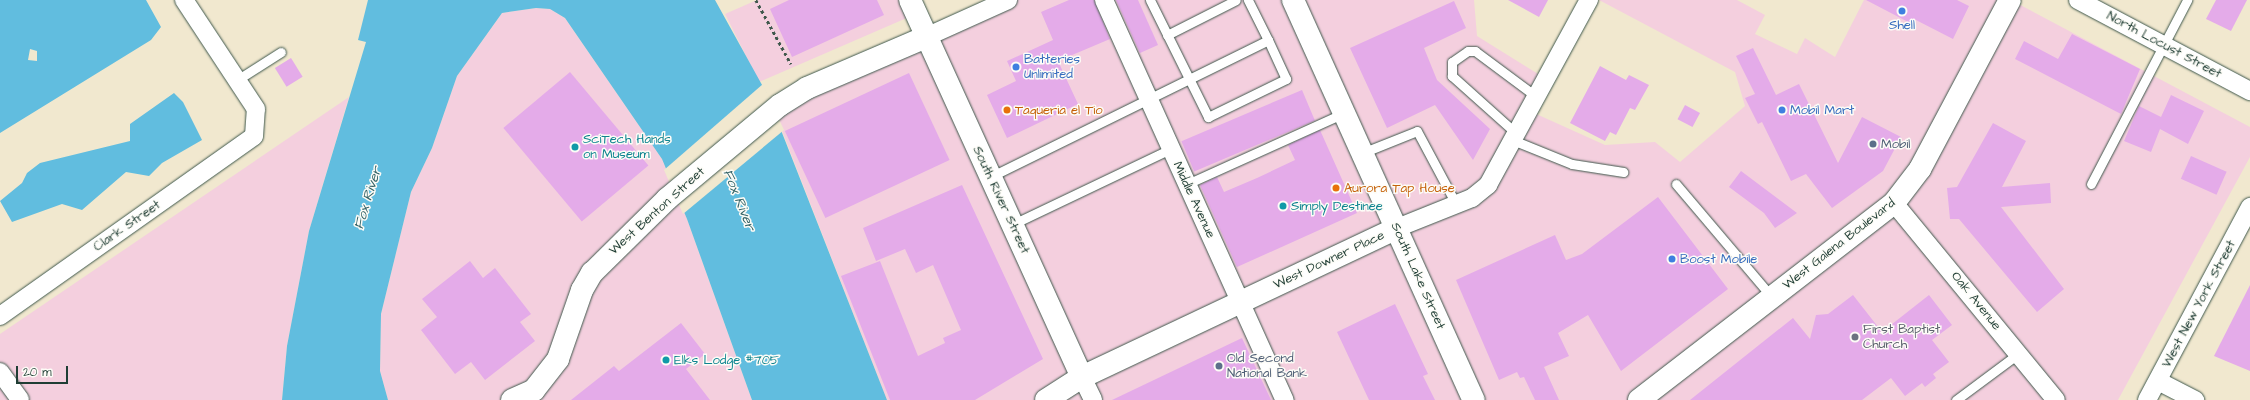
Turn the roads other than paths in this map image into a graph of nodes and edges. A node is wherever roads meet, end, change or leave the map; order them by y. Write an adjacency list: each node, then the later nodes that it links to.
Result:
1 (184, 0): 19 (street)
2 (910, 0): 14 (street, South River Street)
3 (1008, 0): 14 (street, West Benton Street)
4 (1104, 0): 22 (street, Middle Avenue)
5 (1150, 0): 13 (lane)
6 (1236, 0): 13 (lane)
7 (1248, 0): 15 (lane)
8 (1293, 0): 23 (street, South Lake Street)
9 (1590, 0): 21 (street, West Downer Place)
10 (2010, 0): 32 (street, West Galena Boulevard)
11 (2078, 0): 16 (street, North Locust Street)
12 (2188, 0): 16 (lane)
13 (1167, 35): 18 (lane)
14 (926, 37): 28 (street, South River Street); 44 (street, West Benton Street)
15 (1268, 40): 18 (lane); 18 (lane)
16 (2164, 45): 20 (street, North Locust Street); 31 (lane)
17 (281, 52): 19 (lane)
18 (1190, 79): 22 (lane)
19 (237, 80): 39 (street, Clark Street)
20 (2250, 91)
21 (1538, 98): 24 (street, West Downer Place); 24 (lane)
22 (1149, 100): 25 (street, Middle Avenue); 28 (lane)
23 (1344, 113): 26 (street, South Lake Street); 29 (lane)
24 (1517, 138): 27 (lane); 33 (street, West Downer Place)
25 (1170, 149): 29 (street, Middle Avenue); 35 (lane)
26 (1362, 152): 33 (lane); 36 (street, South Lake Street)
27 (1624, 172)
28 (990, 178): 35 (street, South River Street)
29 (1187, 184): 38 (street, Middle Avenue)
30 (1676, 184): 37 (lane)
31 (2091, 184)
32 (1894, 203): 37 (street, West Galena Boulevard); 40 (street, Oak Avenue)
33 (1456, 204): 36 (street, West Downer Place)
34 (2250, 208): 43 (street, West New York Street)
35 (1011, 225): 42 (street, South River Street)
36 (1397, 228): 38 (street, West Downer Place); 50 (street, South Lake Street)
37 (1772, 297): 51 (street, West Galena Boulevard)
38 (1242, 300): 42 (street, West Downer Place); 49 (street, Middle Avenue)
39 (0, 316)
40 (2019, 353): 52 (lane); 53 (street, Oak Avenue)
41 (0, 372): 45 (street)
42 (1082, 377): 47 (street, West Downer Place); 48 (street, South River Street)
43 (2158, 380): 54 (street, West New York Street); 55 (street)
44 (537, 395): 46 (street)
45 (20, 400)
46 (512, 400)
47 (1046, 400)
48 (1093, 400)
49 (1285, 400)
50 (1474, 400)
51 (1639, 400)
52 (1956, 400)
53 (2056, 400)
54 (2147, 400)
55 (2195, 400)

